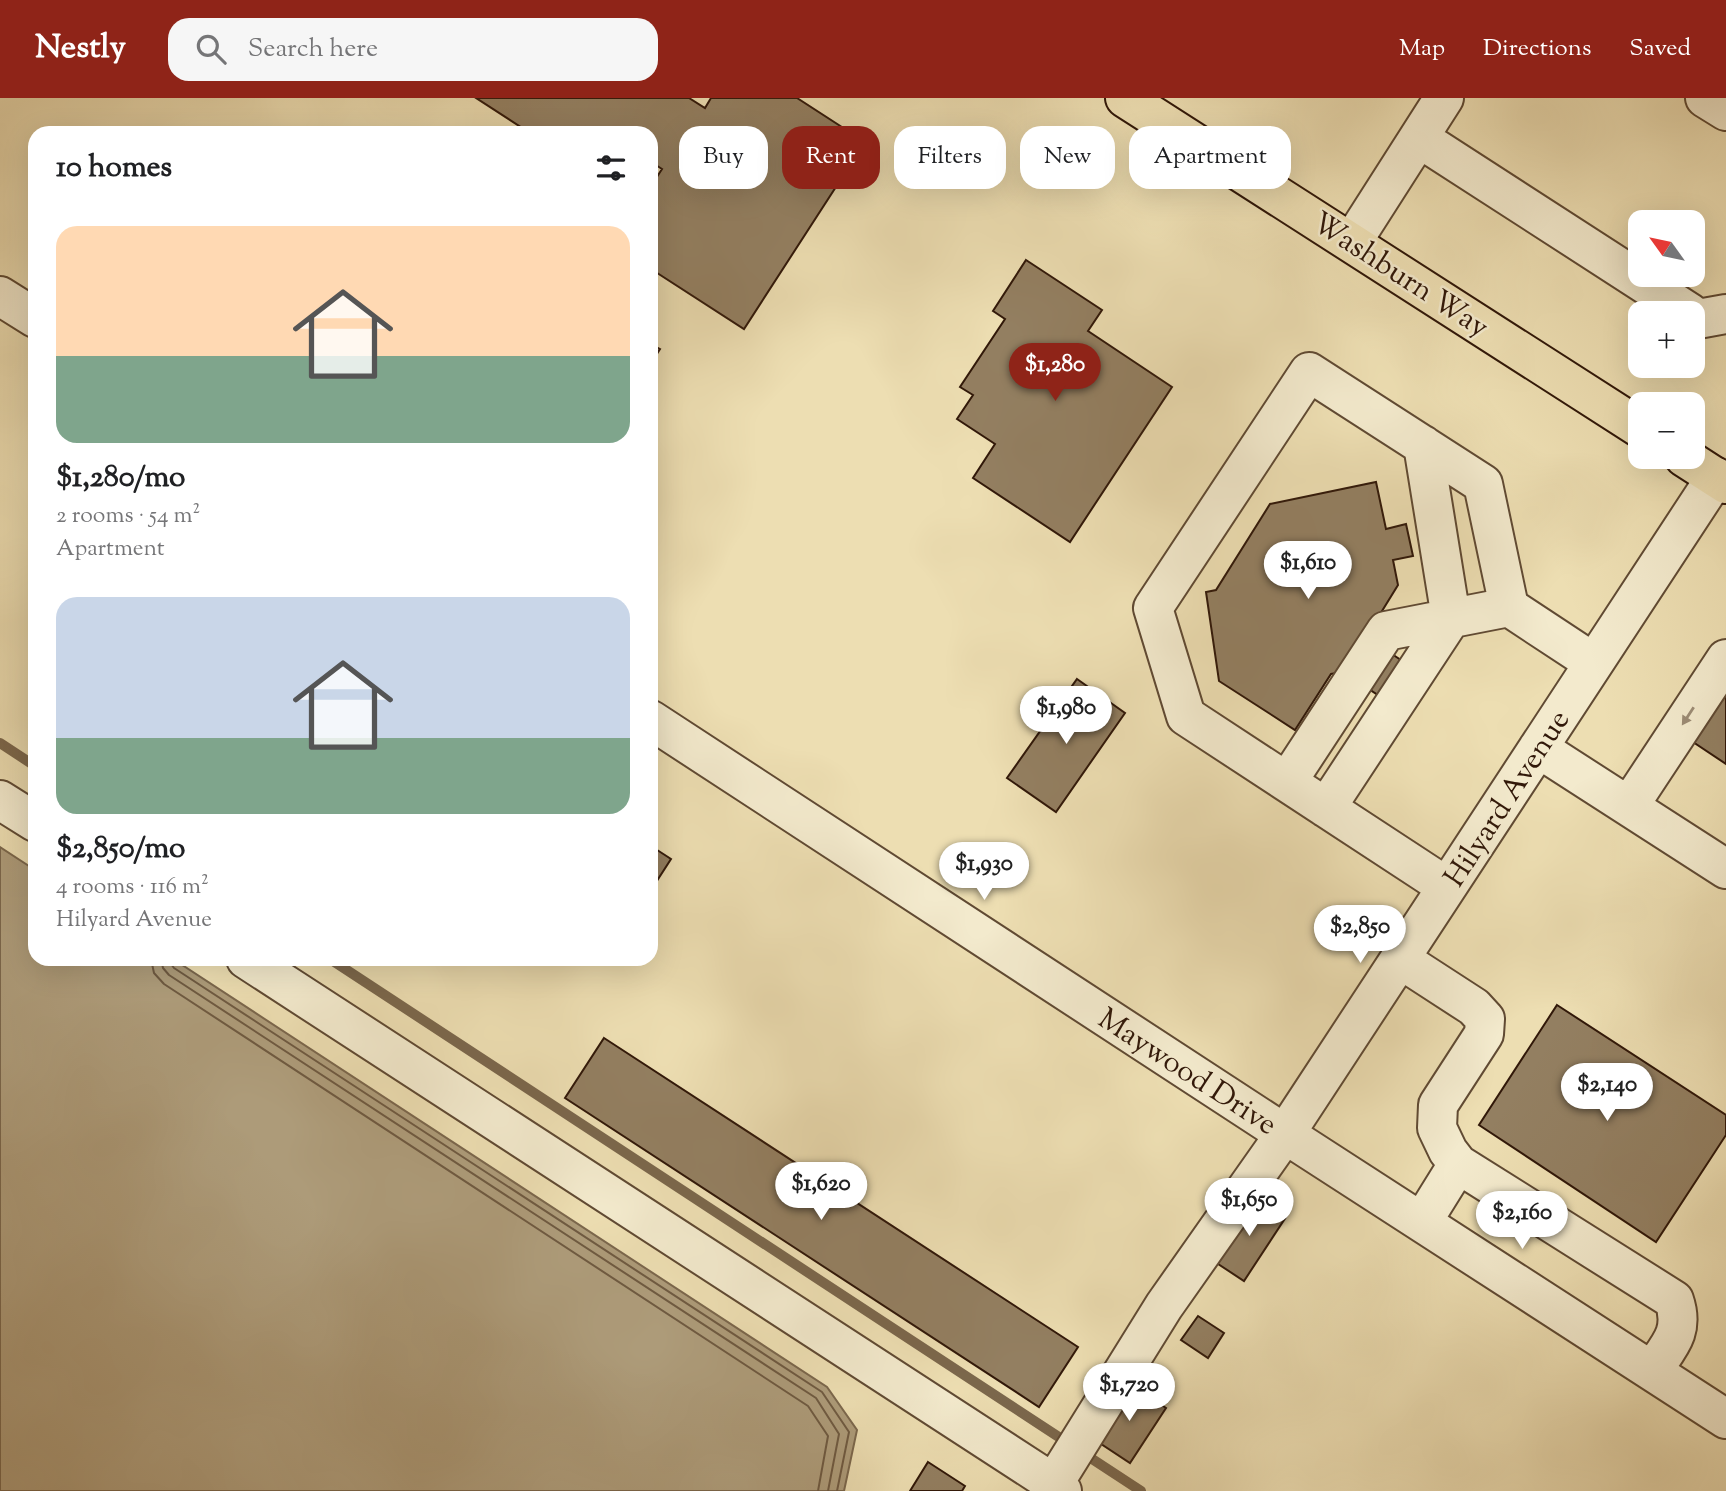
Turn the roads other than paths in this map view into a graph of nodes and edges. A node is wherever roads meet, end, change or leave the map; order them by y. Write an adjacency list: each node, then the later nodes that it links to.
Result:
1 (1125, 98): 6 (main road, Washburn Way)
2 (1444, 98): 5 (street)
3 (1705, 98): 4 (street)
4 (1726, 111)
5 (1419, 138): 6 (street); 8 (street)
6 (1352, 243): 12 (main road, Washburn Way)
7 (0, 296): 9 (street)
8 (1671, 301)
9 (28, 314)
10 (1726, 314): 11 (street)
11 (1705, 318)
12 (1628, 420)
13 (1423, 445): 16 (street); 17 (street); 22 (street)
14 (1705, 466): 15 (main road)
15 (1723, 474): 19 (street, Hilyard Avenue)
16 (1509, 607): 17 (street); 19 (street)
17 (1419, 625): 22 (street); 22 (street)
18 (1726, 659): 24 (street, one-way to 24)
19 (1594, 663): 21 (street, Hilyard Avenue)
20 (658, 725): 30 (street, Maywood Drive)
21 (1538, 748): 24 (street); 27 (street, Hilyard Avenue)
22 (1308, 796): 27 (street)
23 (0, 800): 25 (street)
24 (1629, 806): 26 (street)
25 (28, 818)
26 (1726, 869)
27 (1447, 887): 28 (street, Hilyard Avenue)
28 (1400, 959): 30 (street, Hilyard Avenue); 31 (street)
29 (257, 966): 35 (street)
30 (1285, 1134): 32 (street, Maywood Drive); 35 (street, Hilyard Avenue)
31 (1458, 1164): 32 (street); 33 (street)
32 (1422, 1222): 33 (street, Maywood Drive)
33 (1652, 1371): 34 (street, Maywood Drive)
34 (1726, 1419)
35 (1055, 1489)

